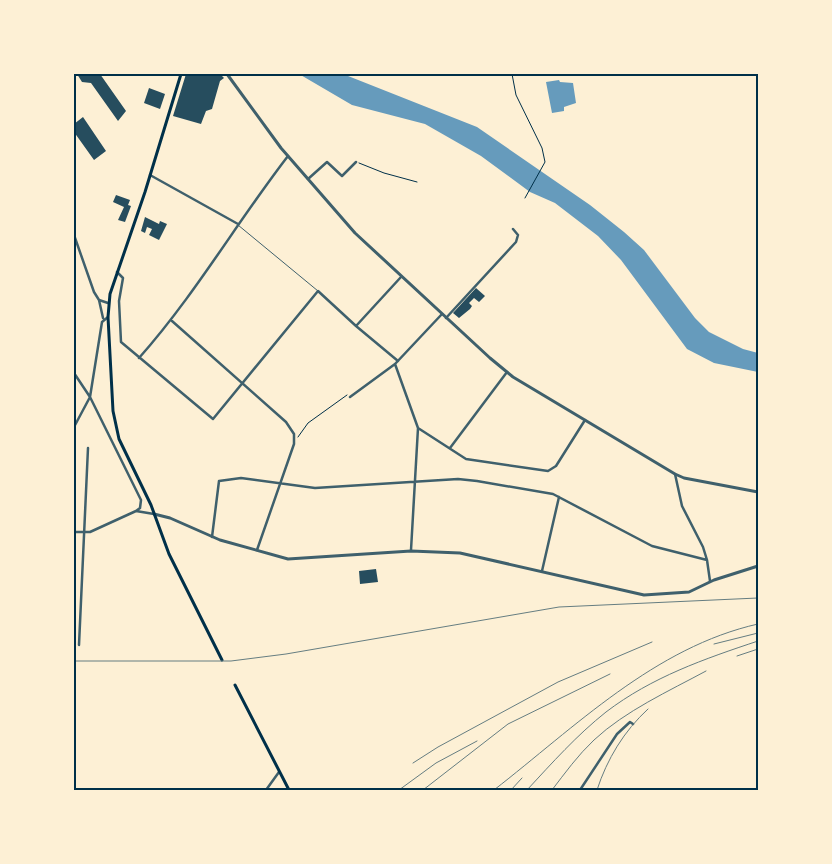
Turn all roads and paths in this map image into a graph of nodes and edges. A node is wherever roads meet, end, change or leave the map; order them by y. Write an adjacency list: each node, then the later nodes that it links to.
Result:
1 (181, 74): 6 (main road)
2 (227, 74): 4 (street)
3 (512, 74): 9 (path)
4 (288, 156): 7 (street); 10 (street)
5 (356, 162): 7 (street); 8 (path)
6 (150, 175): 10 (street); 13 (main road)
7 (308, 179): 14 (street)
8 (417, 182)
9 (526, 198)
10 (238, 224): 15 (lane); 22 (street)
11 (513, 230): 20 (street)
12 (74, 236): 16 (street)
13 (117, 272): 17 (main road); 24 (street)
14 (402, 277): 18 (street); 23 (street)
15 (318, 291): 23 (street); 28 (street)
16 (100, 300): 17 (street); 21 (street)
17 (108, 303): 19 (main road)
18 (442, 314): 20 (street); 25 (street)
19 (108, 317): 21 (street); 43 (main road)
20 (446, 318): 26 (street)
21 (103, 319): 30 (street)
22 (172, 321): 24 (street); 28 (street)
23 (356, 326): 25 (street)
24 (139, 358): 28 (street)
25 (396, 363): 29 (street); 33 (street)
26 (507, 372): 31 (street); 36 (street)
27 (74, 373): 30 (street)
28 (244, 384): 34 (street)
29 (348, 396): 34 (path)
30 (90, 397): 32 (street); 42 (street)
31 (585, 420): 36 (street); 37 (street)
32 (74, 427)
33 (418, 428): 36 (street); 38 (street)
34 (294, 444): 39 (street)
35 (88, 448): 45 (street)
36 (450, 448)
37 (675, 474): 40 (street); 49 (street)
38 (414, 482): 39 (street); 41 (street); 48 (street)
39 (280, 484): 46 (street); 47 (street)
40 (758, 492)
41 (559, 496): 49 (street); 51 (street)
42 (136, 511): 43 (street); 45 (street)
43 (154, 514): 46 (street); 54 (main road)
44 (74, 532): 45 (street)
45 (84, 533): 53 (street)
46 (212, 537): 47 (street)
47 (256, 551): 48 (street)
48 (411, 551): 51 (street)
49 (707, 560): 52 (street)
50 (758, 566): 52 (street)
51 (542, 571): 52 (street)
52 (710, 581)
53 (79, 645)
54 (222, 660)
55 (234, 684): 57 (main road)
56 (634, 724): 60 (street)
57 (279, 772): 58 (street); 59 (main road)
58 (266, 790)
59 (288, 790)
60 (580, 790)

